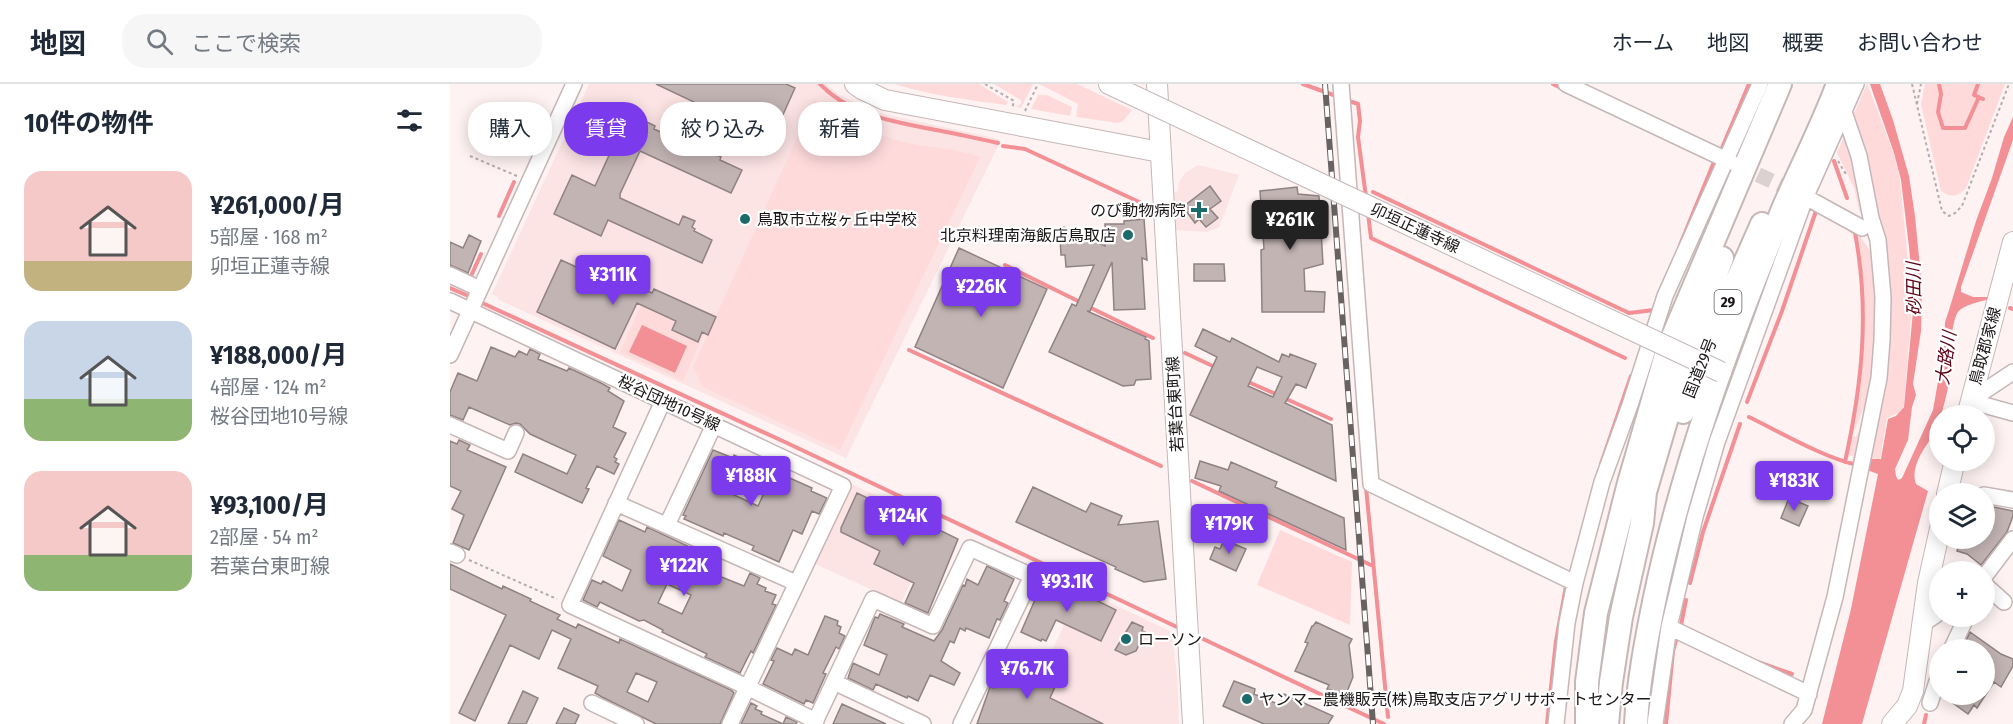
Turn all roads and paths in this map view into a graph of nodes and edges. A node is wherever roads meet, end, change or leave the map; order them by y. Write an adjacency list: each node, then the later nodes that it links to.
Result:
1 (574, 84): 21 (street)
2 (855, 84): 17 (main road)
3 (985, 84): 17 (path)
4 (1038, 84): 17 (path)
5 (1156, 84): 18 (main road, 若葉台東町線)
6 (1341, 84): 50 (street)
7 (1566, 84): 20 (street)
8 (1760, 84): 20 (street)
9 (1780, 84): 29 (highway)
10 (1796, 84): 44 (highway, 国道29号 / 29)
11 (1912, 84): 16 (path)
12 (1921, 84): 16 (path)
13 (2008, 84): 16 (path)
14 (1117, 88): 29 (main road, 卯垣正蓮寺線, bridge)
15 (1839, 91): 22 (highway); 44 (highway, 国道29号 / 29); 58 (street)
16 (1917, 104)
17 (1014, 118): 18 (main road)
18 (1161, 152): 65 (main road, 若葉台東町線)
19 (470, 156): 21 (path)
20 (1729, 161): 50 (street)
21 (529, 182): 26 (street)
22 (1796, 200): 23 (street); 31 (highway); 54 (street)
23 (1862, 228)
24 (2013, 242): 34 (main road, 鳥取郡家線)
25 (450, 275): 26 (street)
26 (480, 289): 28 (street)
27 (450, 301): 28 (street, 桜谷団地10号線)
28 (471, 310): 30 (street); 33 (street, 桜谷団地10号線)
29 (1668, 348): 31 (main road, 卯垣正蓮寺線, bridge); 67 (highway)
30 (450, 356)
31 (1721, 372): 69 (highway)
32 (2013, 372): 35 (street)
33 (663, 401): 39 (street, 桜谷団地10号線); 43 (street)
34 (1974, 405)
35 (1976, 405)
36 (1995, 410): 37 (street)
37 (2013, 413)
38 (450, 425): 40 (street)
39 (714, 425): 45 (street); 49 (street, 桜谷団地10号線)
40 (516, 433)
41 (1995, 497): 42 (street)
42 (2013, 500)
43 (616, 502): 45 (street); 53 (street)
44 (1642, 523): 68 (highway, 国道29号 / 29)
45 (667, 525): 49 (street)
46 (2013, 539): 48 (street)
47 (454, 553): 53 (path)
48 (1995, 563)
49 (796, 583): 57 (street, 桜谷団地10号線)
50 (1575, 583): 66 (street)
51 (1995, 594): 52 (street)
52 (2004, 602)
53 (570, 605): 57 (street)
54 (1669, 627): 58 (street); 70 (street)
55 (1929, 627): 72 (main road)
56 (834, 682): 60 (street); 63 (street); 64 (street)
57 (747, 687): 60 (street); 62 (street, 桜谷団地10号線)
58 (1809, 694): 71 (street)
59 (592, 704): 61 (street)
60 (815, 722)
61 (636, 724)
62 (730, 724)
63 (923, 724)
64 (961, 724)
65 (1193, 724)
66 (1556, 724)
67 (1587, 724)
68 (1607, 724)
69 (1636, 724)
70 (1655, 724)
71 (1792, 724)
72 (1892, 724)

